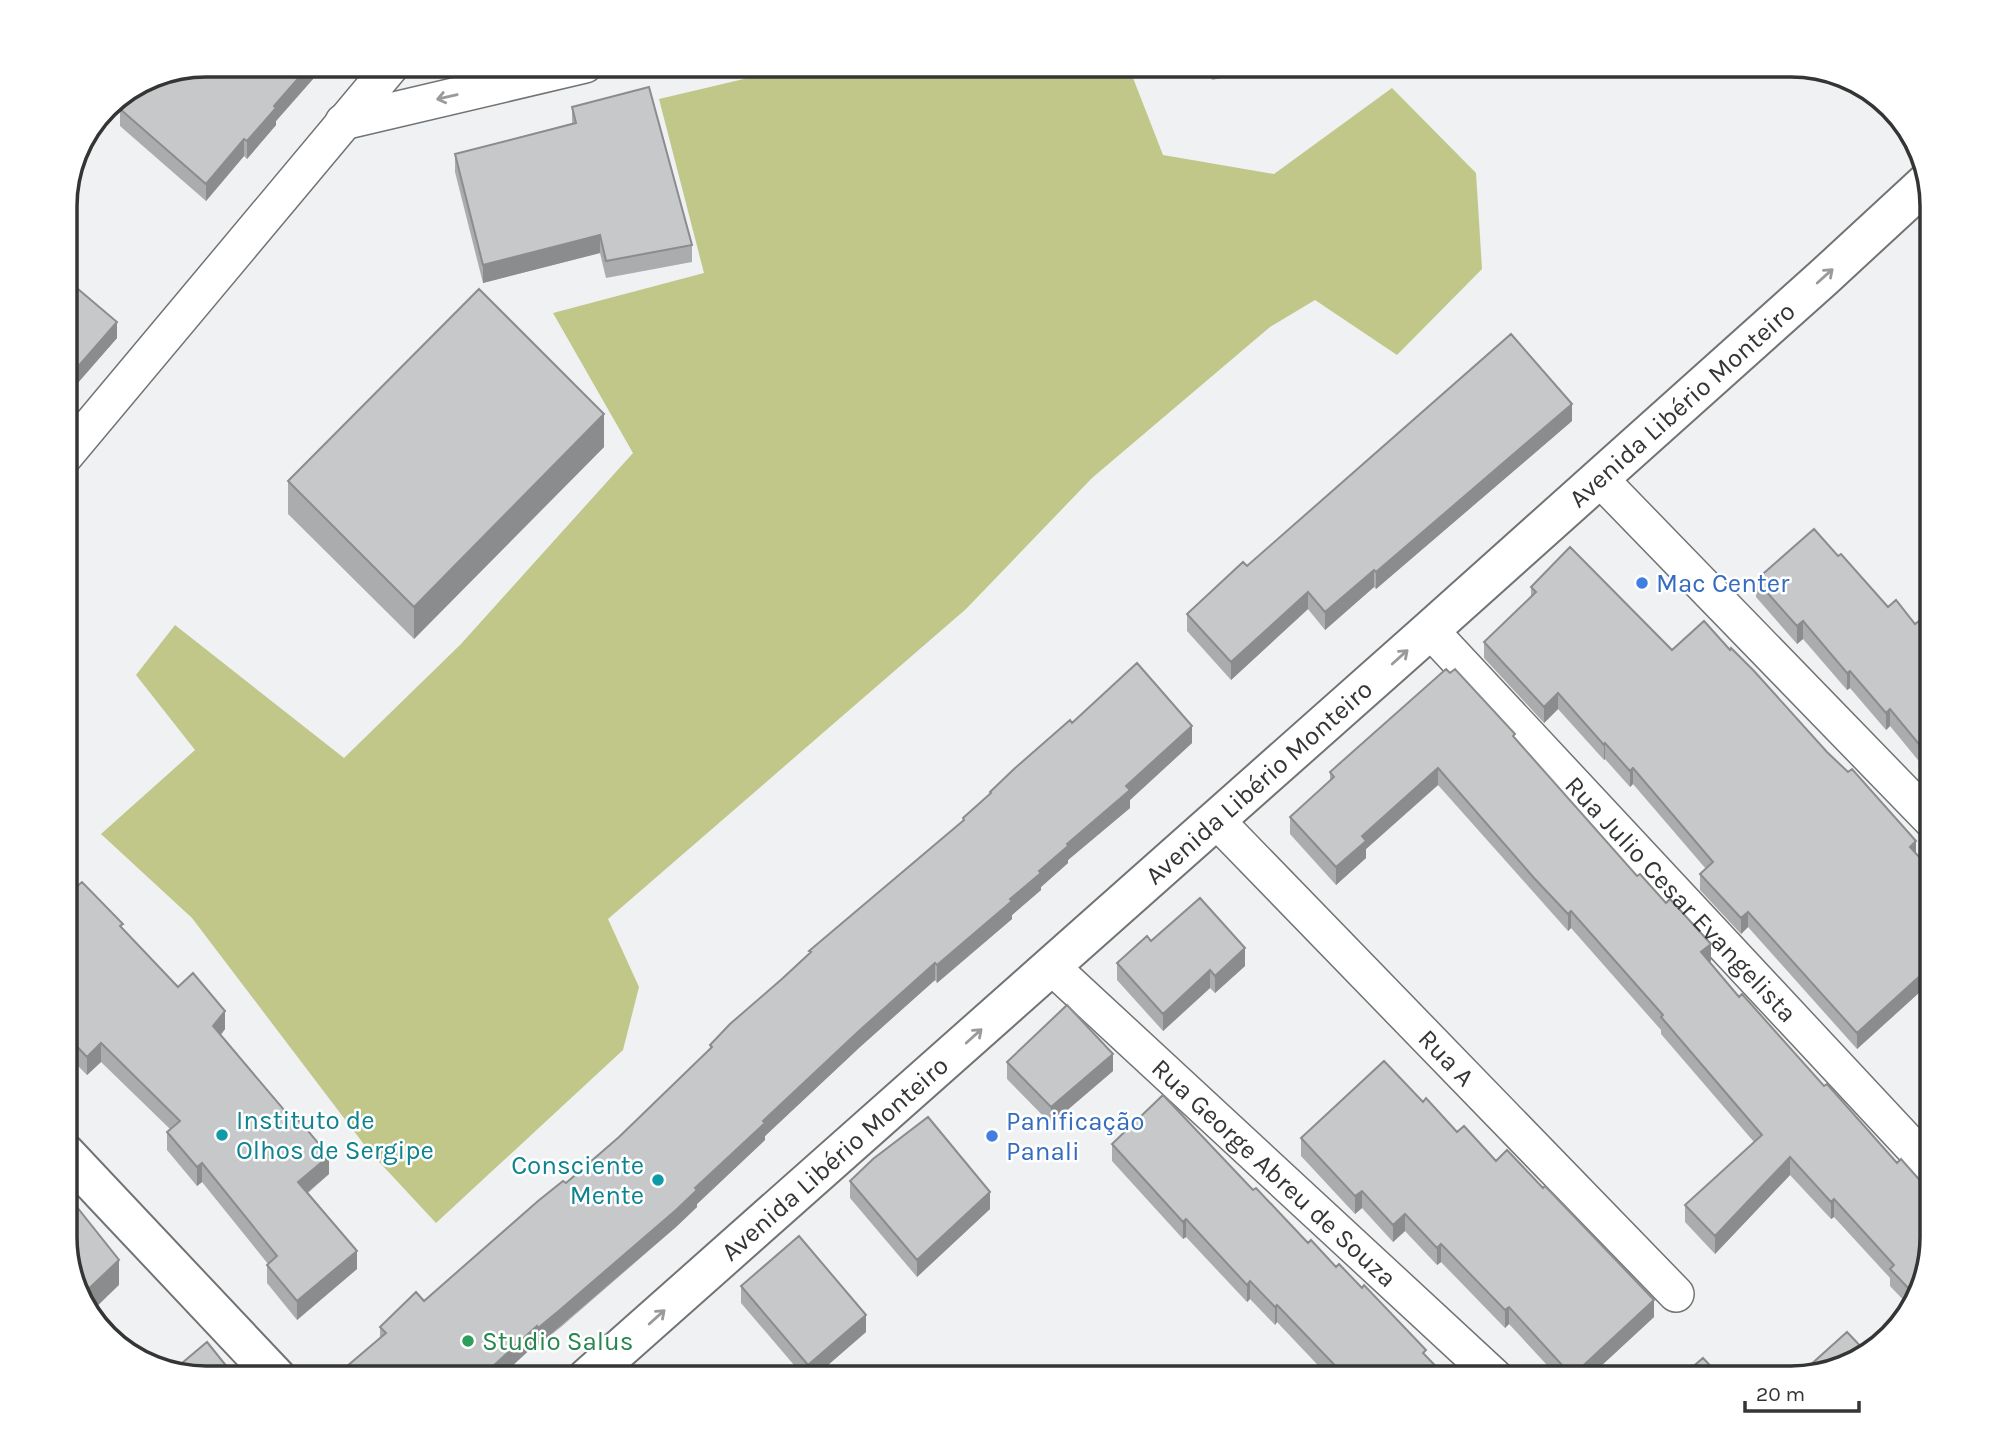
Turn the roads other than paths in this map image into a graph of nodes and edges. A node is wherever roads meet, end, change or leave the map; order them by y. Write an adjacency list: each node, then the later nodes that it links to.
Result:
1 (381, 77): 3 (street)
2 (533, 77): 3 (street, one-way to 3)
3 (343, 121): 5 (street)
4 (1919, 189): 6 (main road, Avenida Libério Monteiro, one-way to 4)
5 (77, 431)
6 (1599, 478): 7 (main road, Avenida Libério Monteiro); 8 (street)
7 (1430, 630): 9 (main road, Avenida Libério Monteiro, one-way to 7); 11 (street, Rua Julio Cesar Evangelista)
8 (1920, 809)
9 (1216, 820): 10 (main road, Avenida Libério Monteiro); 13 (street, Rua A)
10 (1052, 967): 15 (main road, Avenida Libério Monteiro, one-way to 10); 16 (street, Rua George Abreu de Souza)
11 (1920, 1155)
12 (77, 1166): 14 (main road)
13 (1676, 1294)
14 (266, 1366)
15 (601, 1366)
16 (1483, 1366)

